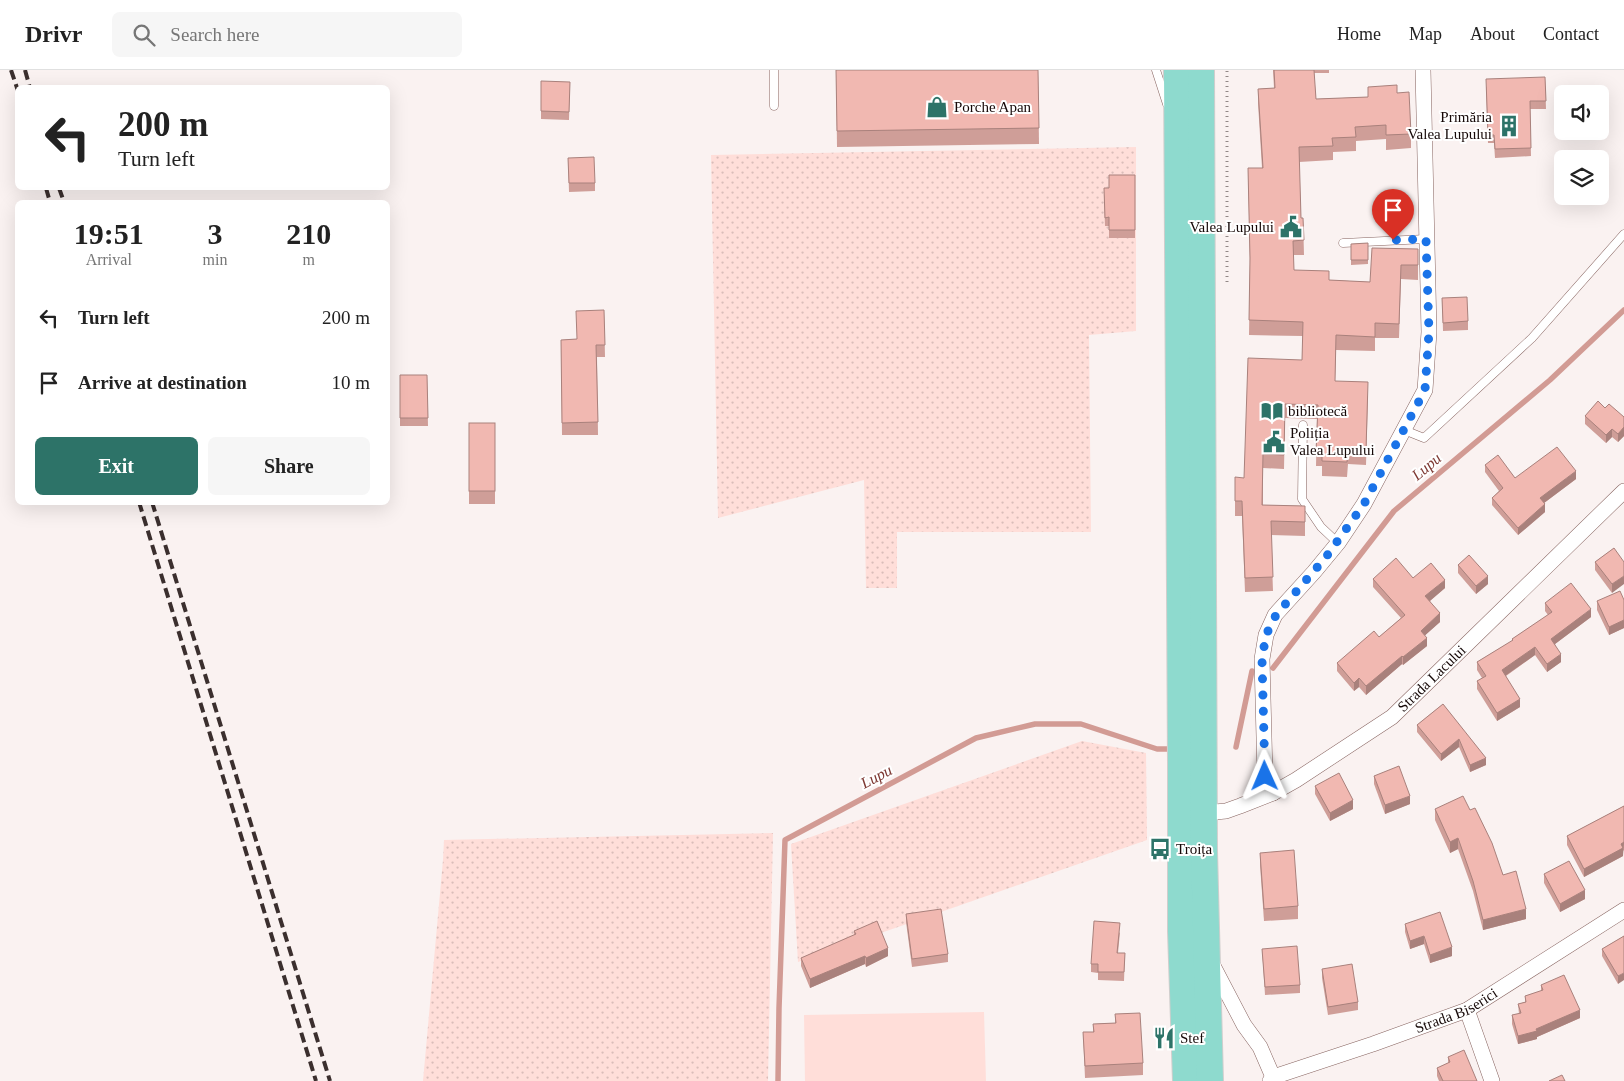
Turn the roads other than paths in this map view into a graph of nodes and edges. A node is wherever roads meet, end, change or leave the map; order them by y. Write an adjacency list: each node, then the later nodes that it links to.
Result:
1 (774, 70): 6 (lane)
2 (1156, 70): 7 (lane)
3 (1177, 70): 7 (highway)
4 (1200, 70): 15 (highway)
5 (1423, 70): 9 (street)
6 (774, 106)
7 (1177, 137): 15 (highway)
8 (1624, 234): 12 (lane)
9 (1426, 239): 10 (lane); 12 (street)
10 (1344, 242)
11 (1304, 425): 14 (lane)
12 (1404, 430): 14 (street)
13 (1624, 491): 17 (street, Strada Lacului)
14 (1338, 542): 17 (street)
15 (1192, 714): 16 (highway)
16 (1193, 763): 18 (highway); 23 (highway)
17 (1273, 793): 18 (street, Strada Lacului)
18 (1204, 814): 20 (highway)
19 (1624, 910): 21 (street, Strada Biserici)
20 (1206, 952): 22 (street, Strada Biserici); 24 (highway)
21 (1467, 1010): 22 (street, Strada Biserici); 25 (street)
22 (1271, 1079)
23 (1186, 1081)
24 (1210, 1081)
25 (1492, 1081)

